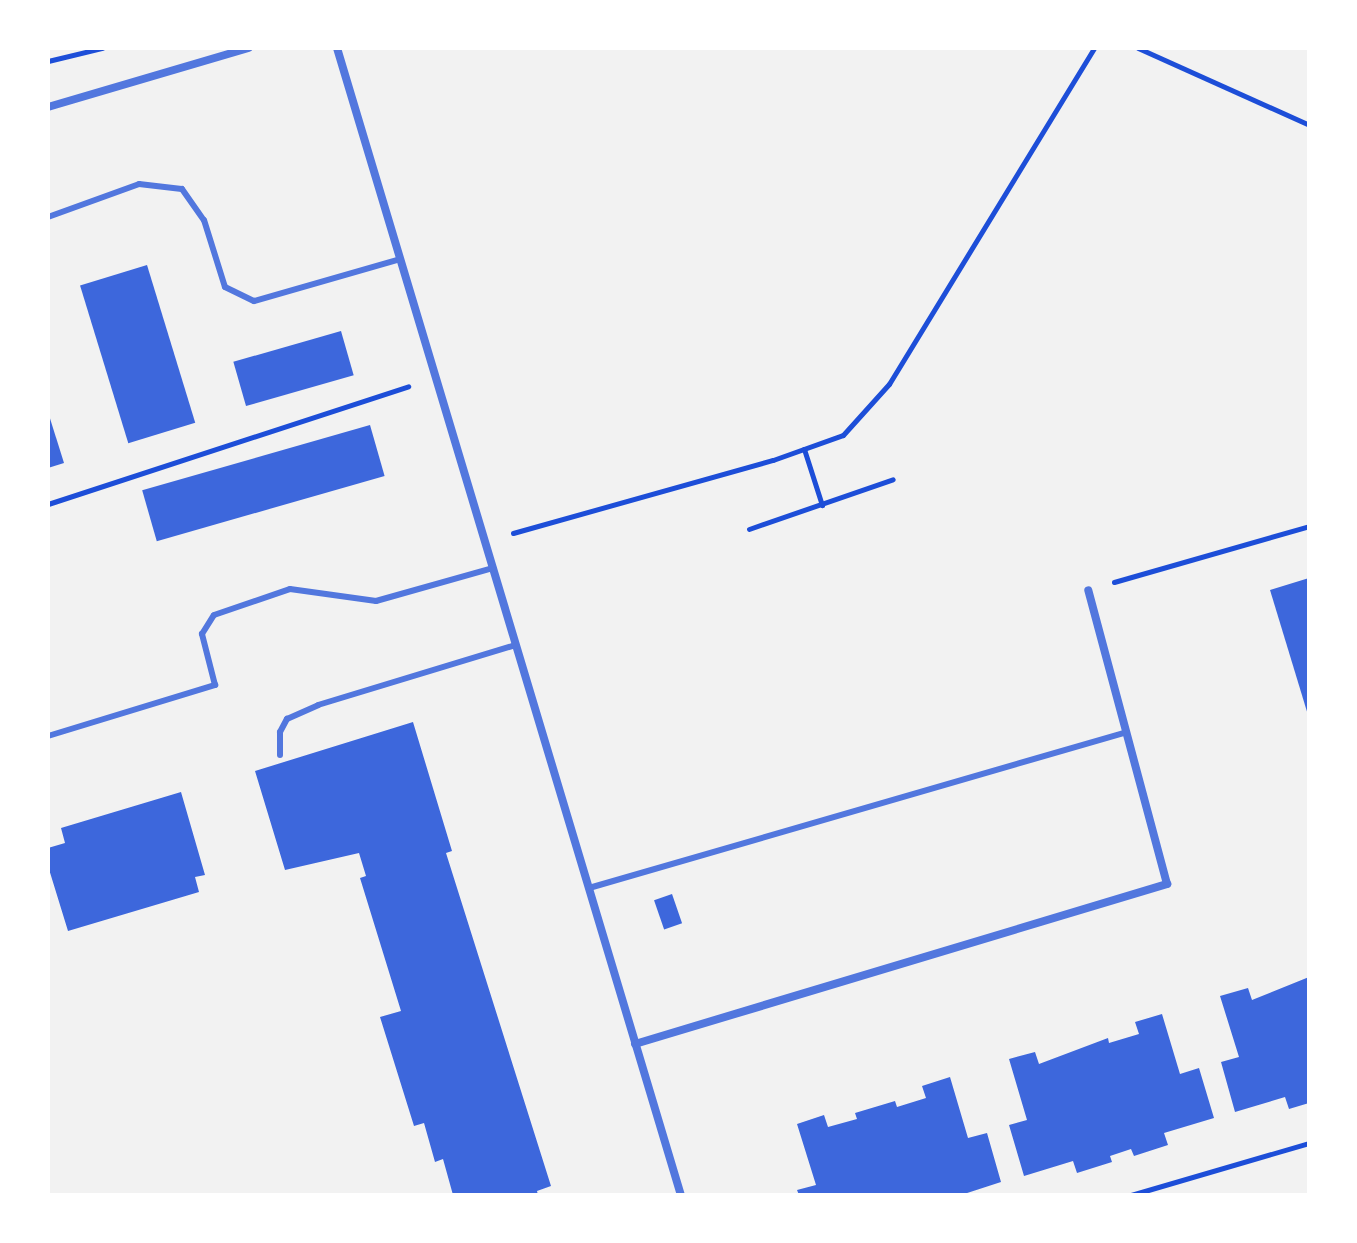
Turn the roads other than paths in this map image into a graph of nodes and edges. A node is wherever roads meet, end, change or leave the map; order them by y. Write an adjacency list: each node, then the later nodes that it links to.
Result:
1 (249, 48): 3 (street)
2 (337, 48): 5 (street)
3 (48, 107)
4 (48, 217): 5 (lane)
5 (400, 259): 6 (street)
6 (493, 568): 8 (street); 10 (lane)
7 (1088, 590): 9 (street)
8 (516, 645): 11 (lane); 12 (street)
9 (1127, 732): 12 (lane); 13 (street)
10 (48, 736)
11 (280, 755)
12 (589, 888): 13 (street)
13 (635, 1044): 14 (street)
14 (681, 1195)

